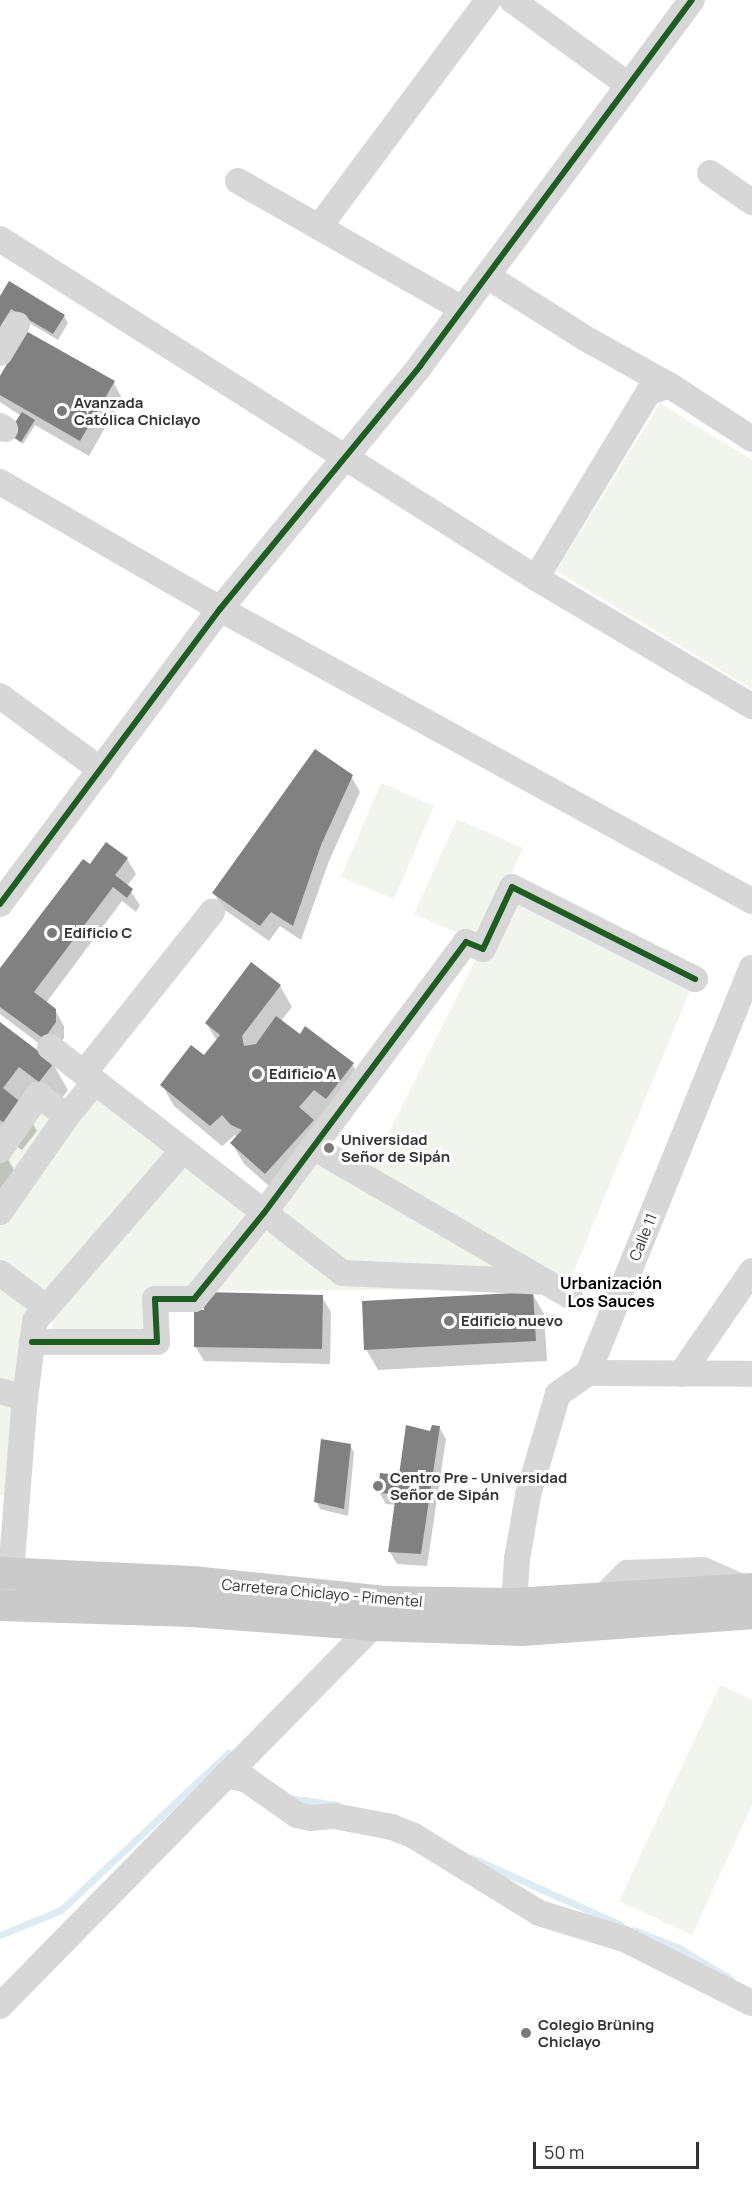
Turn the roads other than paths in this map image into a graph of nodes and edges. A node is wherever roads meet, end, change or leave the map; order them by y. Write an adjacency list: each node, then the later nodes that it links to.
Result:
1 (488, 0): 8 (street)
2 (512, 0): 4 (street)
3 (692, 0): 4 (street)
4 (628, 85): 10 (street)
5 (710, 173): 7 (street)
6 (238, 181): 8 (street)
7 (752, 202)
8 (319, 227): 11 (street)
9 (0, 239): 16 (street)
10 (487, 276): 11 (street); 14 (street)
11 (462, 309): 16 (street)
12 (17, 325): 13 (street)
13 (0, 353)
14 (669, 385): 15 (street); 18 (street)
15 (752, 439)
16 (347, 457): 18 (street); 19 (street)
17 (0, 482): 19 (street)
18 (536, 578): 21 (street)
19 (220, 609): 22 (street); 24 (street)
20 (0, 696): 22 (street)
21 (752, 706)
22 (101, 770): 23 (street)
23 (8, 877): 25 (street)
24 (752, 901)
25 (0, 904)
26 (212, 912): 30 (street)
27 (752, 968): 43 (street, Calle 11)
28 (695, 979): 32 (street)
29 (50, 1047): 30 (street)
30 (89, 1078): 31 (street); 34 (street)
31 (67, 1116): 33 (street); 35 (street)
32 (313, 1147): 36 (street); 39 (street)
33 (0, 1150)
34 (183, 1150): 36 (street); 41 (street)
35 (5, 1196)
36 (264, 1213): 39 (street); 42 (street)
37 (752, 1271): 44 (street)
38 (0, 1273): 41 (street)
39 (545, 1282): 40 (street)
40 (570, 1296)
41 (46, 1307): 42 (street)
42 (32, 1342): 47 (street)
43 (588, 1373): 44 (street); 50 (street)
44 (681, 1374): 45 (street)
45 (752, 1374)
46 (0, 1391): 47 (street)
47 (25, 1398): 48 (street)
48 (4, 1570): 50 (main road, Carretera Chiclayo - Pimentel)
49 (750, 1597): 50 (main road, Carretera Chiclayo - Pimentel); 52 (main road, Carretera Chiclayo - Pimentel)
50 (514, 1604)
51 (0, 1605): 52 (main road, Carretera Chiclayo - Pimentel)
52 (374, 1625): 53 (street)
53 (235, 1765): 54 (street); 55 (street)
54 (752, 2003)
55 (0, 2006)

